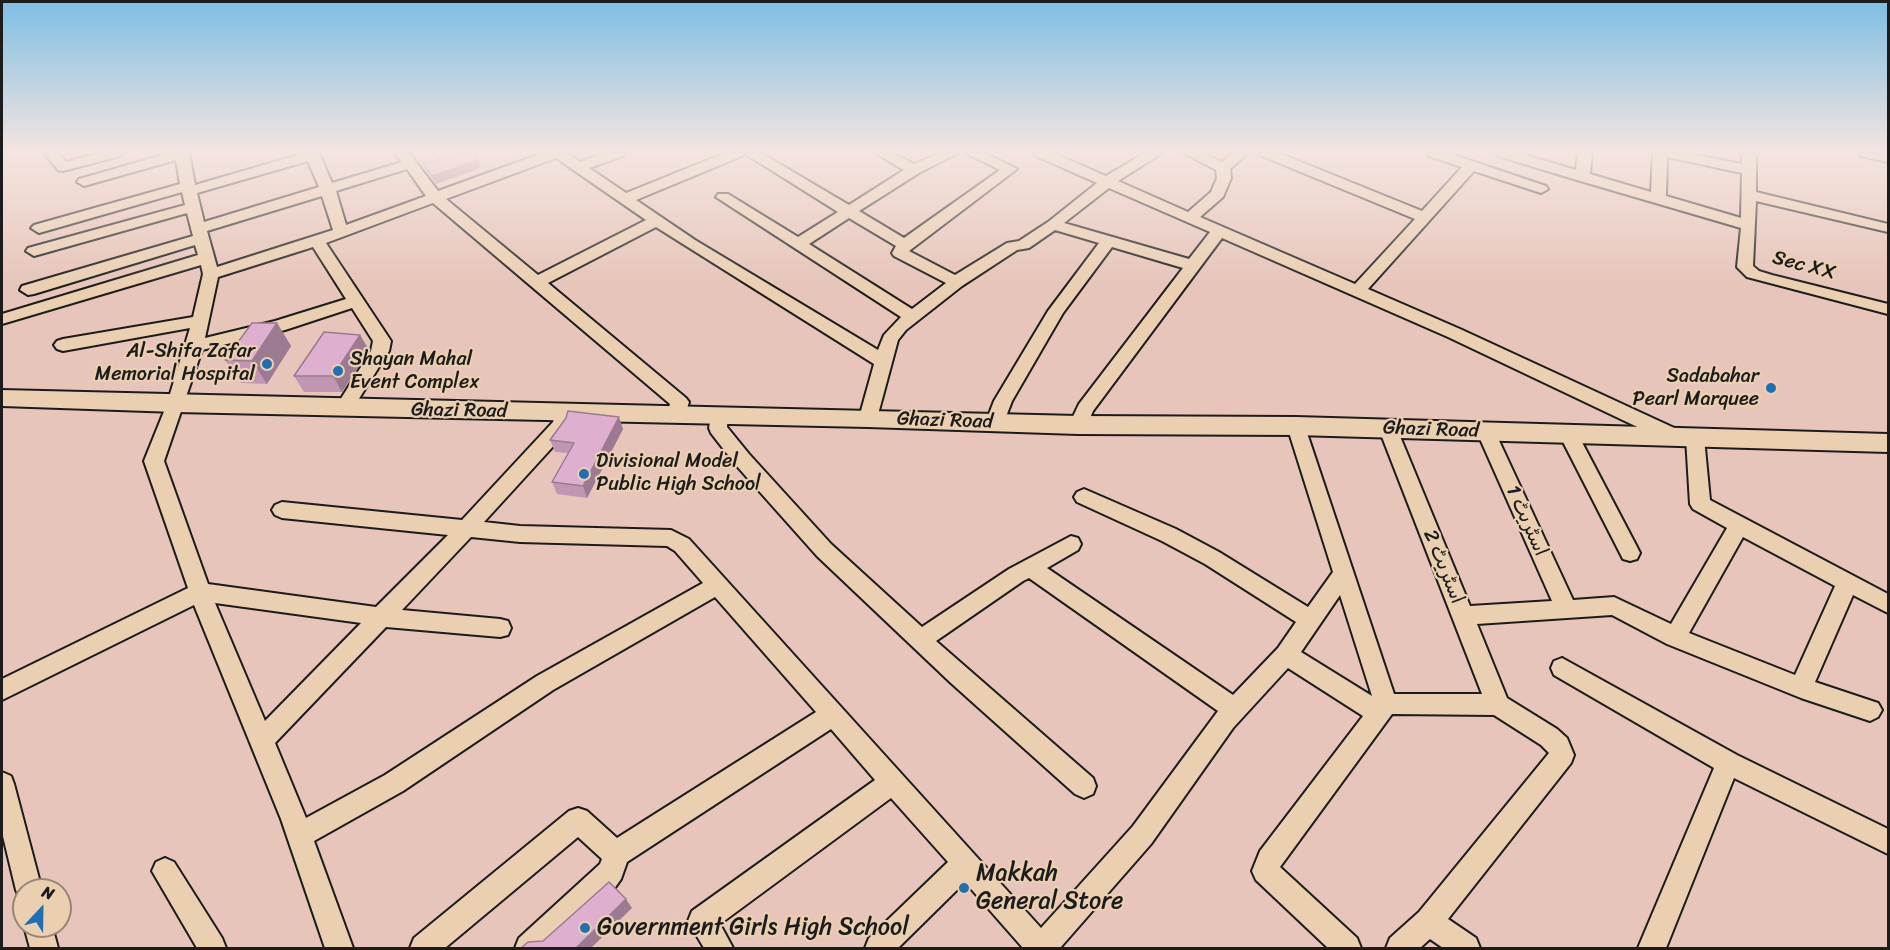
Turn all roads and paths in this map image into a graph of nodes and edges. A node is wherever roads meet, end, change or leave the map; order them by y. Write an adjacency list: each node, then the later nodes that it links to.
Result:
1 (179, 197): 29 (street)
2 (183, 197): 38 (street)
3 (191, 197): 33 (street)
4 (306, 197): 33 (street)
5 (330, 197): 31 (street)
6 (432, 197): 31 (street)
7 (437, 197): 41 (street)
8 (630, 197): 21 (street)
9 (723, 197): 36 (street)
10 (823, 197): 23 (street)
11 (873, 197): 23 (street)
12 (971, 197): 37 (street)
13 (1088, 197): 27 (street)
14 (1142, 197): 25 (street)
15 (1214, 197): 25 (street)
16 (1376, 197): 24 (street)
17 (1442, 197): 24 (street)
18 (1652, 197): 22 (street)
19 (1750, 197): 28 (street, Sec XX)
20 (1760, 197): 30 (street)
21 (626, 199): 26 (street)
22 (1658, 199): 28 (street)
23 (849, 213): 36 (street); 37 (street)
24 (1424, 217): 44 (street)
25 (1190, 218): 32 (street)
26 (657, 221): 41 (street); 52 (street)
27 (1053, 225): 34 (street); 42 (street)
28 (1749, 225): 46 (street, Sec XX)
29 (39, 228)
30 (1888, 228)
31 (341, 232): 35 (street)
32 (1218, 232): 39 (street); 44 (street)
33 (200, 233): 40 (street); 43 (street)
34 (1109, 240): 39 (street); 60 (street)
35 (317, 241): 40 (street); 45 (street)
36 (798, 244): 47 (street)
37 (905, 245): 42 (street)
38 (34, 251)
39 (1191, 265): 61 (street)
40 (208, 266): 48 (street); 49 (street)
41 (537, 282): 57 (street)
42 (956, 282): 47 (street)
43 (28, 290)
44 (1357, 291): 66 (street)
45 (356, 301): 51 (street); 55 (street)
46 (1888, 309)
47 (913, 317): 52 (street)
48 (2, 319)
49 (201, 321): 50 (street); 51 (street)
50 (63, 345)
51 (195, 346): 54 (street)
52 (883, 361): 59 (street)
53 (2, 398): 54 (main road, Ghazi Road)
54 (177, 404): 55 (main road, Ghazi Road); 78 (street)
55 (344, 408): 56 (main road, Ghazi Road)
56 (564, 413): 57 (main road, Ghazi Road); 71 (street)
57 (676, 415): 58 (main road, Ghazi Road)
58 (719, 416): 59 (main road, Ghazi Road); 86 (street)
59 (868, 418): 60 (main road, Ghazi Road)
60 (995, 422): 61 (main road, Ghazi Road)
61 (1078, 425): 62 (main road, Ghazi Road)
62 (1296, 426): 63 (main road, Ghazi Road); 75 (street)
63 (1388, 429): 64 (main road, Ghazi Road); 81 (street, اسٹریٹ 2)
64 (1486, 432): 65 (main road, Ghazi Road); 80 (street, اسٹریٹ 1)
65 (1568, 434): 66 (main road, Ghazi Road); 73 (street)
66 (1685, 437): 67 (main road, Ghazi Road); 70 (street)
67 (1888, 443)
68 (1084, 497): 83 (street)
69 (282, 510): 71 (street)
70 (1739, 526): 76 (street); 85 (street)
71 (466, 529): 77 (street); 82 (street)
72 (1071, 544): 74 (street)
73 (1630, 553)
74 (1030, 567): 86 (street); 93 (street)
75 (1344, 572): 83 (street); 92 (street)
76 (1848, 584): 79 (street); 89 (street)
77 (717, 585): 95 (street); 101 (street)
78 (200, 592): 82 (street); 90 (street); 96 (street)
79 (1888, 604)
80 (1566, 609): 81 (street); 85 (street)
81 (1463, 616): 91 (street, اسٹریٹ 2)
82 (381, 617): 84 (street); 96 (street)
83 (1311, 620): 87 (street)
84 (500, 628)
85 (1675, 638): 89 (street)
86 (920, 640): 100 (street)
87 (1286, 655): 92 (street); 93 (street)
88 (1562, 668): 97 (street)
89 (1802, 688): 94 (street)
90 (2, 690)
91 (1498, 705): 92 (street); 107 (street)
92 (1383, 708): 115 (street)
93 (1235, 710): 114 (street)
94 (1870, 711)
95 (832, 715): 98 (street); 103 (street)
96 (261, 741): 101 (street)
97 (1728, 763): 102 (street); 118 (street)
98 (892, 782): 104 (street); 112 (street)
99 (2, 784): 106 (street)
100 (1084, 786)
101 (300, 835): 109 (street)
102 (1888, 842)
103 (616, 854): 110 (street); 111 (street)
104 (965, 864): 113 (street); 114 (street)
105 (165, 871): 108 (street)
106 (25, 878)
107 (1429, 922): 116 (street); 117 (street)
108 (212, 948)
109 (339, 948)
110 (424, 948)
111 (529, 948)
112 (719, 948)
113 (879, 948)
114 (1041, 948)
115 (1347, 948)
116 (1400, 948)
117 (1466, 948)
118 (1652, 948)

